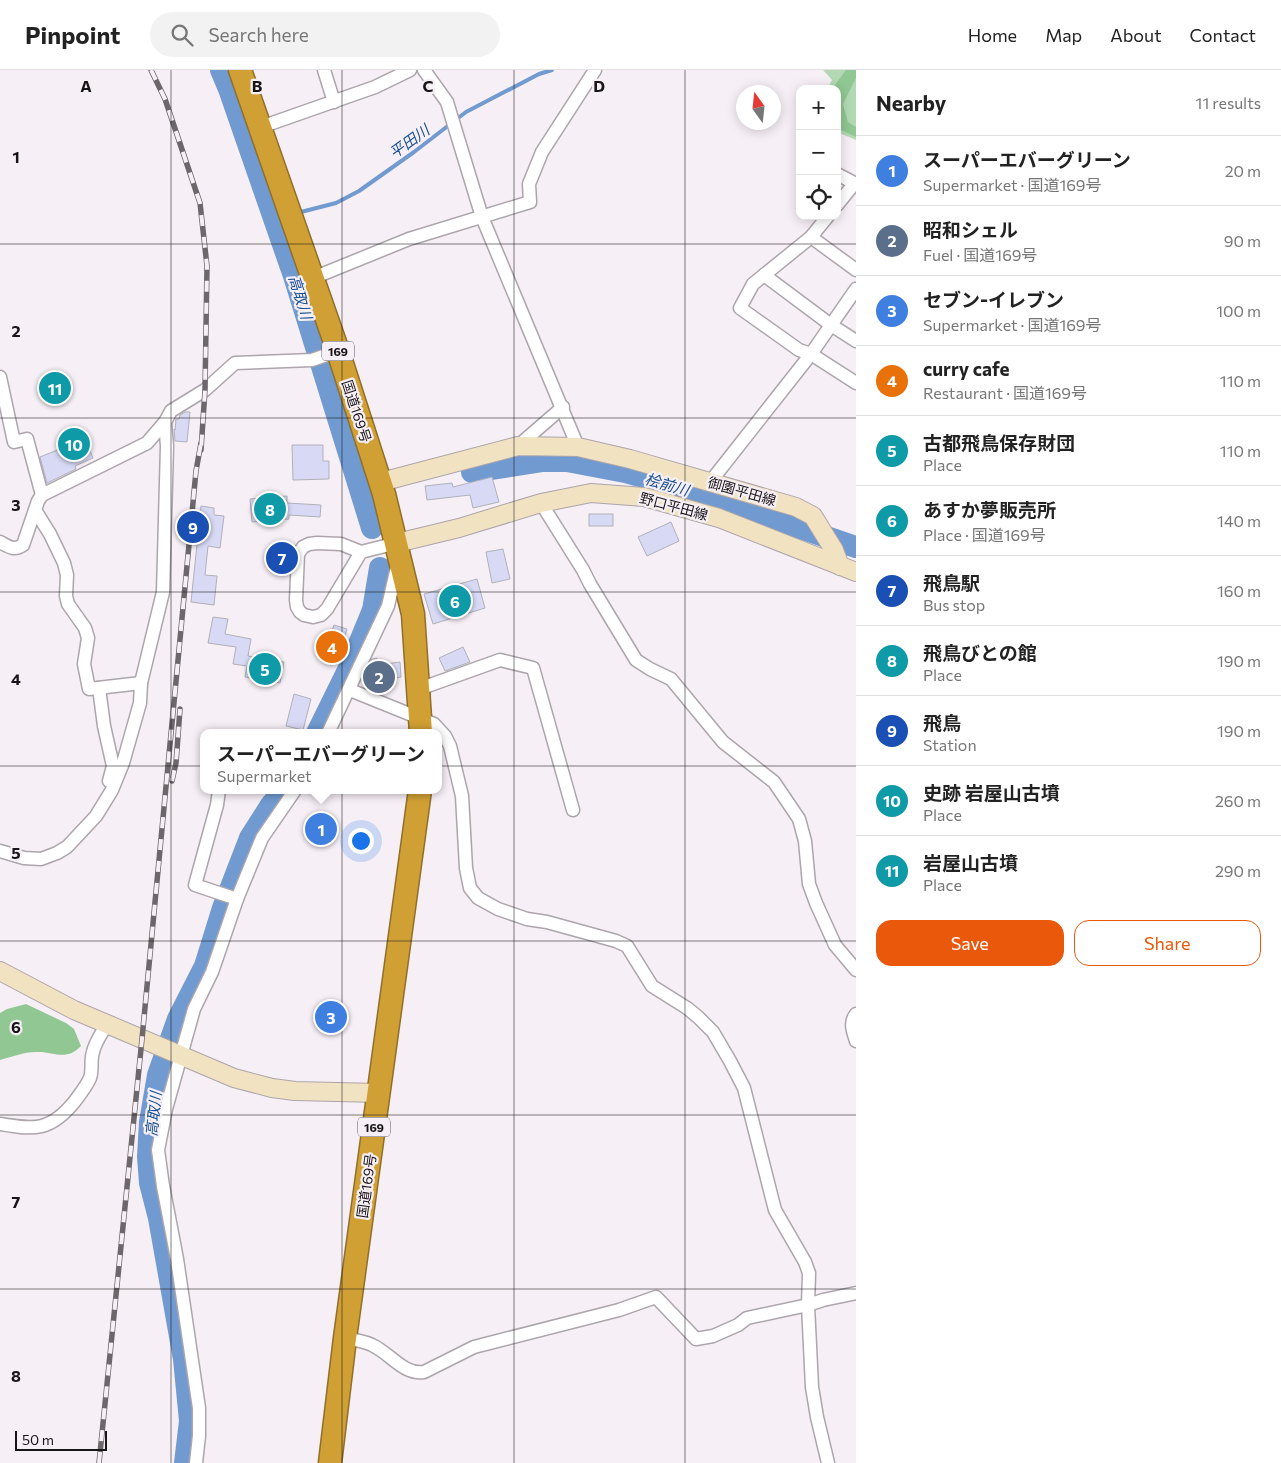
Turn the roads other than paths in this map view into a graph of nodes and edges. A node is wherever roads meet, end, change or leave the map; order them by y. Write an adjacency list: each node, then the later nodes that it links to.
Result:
1 (240, 70): 7 (highway, 国道169号 / 169)
2 (324, 70): 6 (street)
3 (410, 70): 6 (street)
4 (424, 70): 11 (street)
5 (595, 70): 11 (street)
6 (334, 102): 7 (street)
7 (261, 127): 16 (highway, 国道169号 / 169)
8 (839, 175): 9 (street)
9 (855, 184): 10 (street)
10 (841, 200)
11 (482, 217): 16 (street); 24 (street)
12 (825, 220): 13 (street)
13 (811, 237): 14 (street); 15 (street)
14 (856, 270)
15 (764, 276): 18 (street); 21 (street)
16 (312, 278): 20 (highway, 国道169号 / 169)
17 (856, 289): 18 (street)
18 (831, 325): 19 (street); 21 (street)
19 (856, 340)
20 (338, 351): 25 (street); 29 (highway, 国道169号 / 169)
21 (811, 354): 23 (street); 28 (street)
22 (0, 377): 30 (street)
23 (856, 383)
24 (563, 407): 26 (street); 27 (street)
25 (164, 422): 30 (street); 37 (street)
26 (518, 446): 27 (main road, 御園平田線); 29 (main road, 御園平田線)
27 (578, 447): 28 (main road, 御園平田線)
28 (711, 481): 36 (main road, 御園平田線)
29 (381, 482): 34 (highway, 国道169号 / 169)
30 (42, 495): 32 (street)
31 (541, 503): 34 (main road, 野口平田線); 36 (main road, 野口平田線); 52 (street)
32 (35, 510): 33 (street); 38 (street)
33 (0, 542)
34 (398, 543): 35 (street); 39 (highway, 国道169号 / 169); 40 (street)
35 (361, 552): 35 (street)
36 (843, 563)
37 (141, 683): 38 (street); 45 (street)
38 (99, 688): 45 (street)
39 (419, 689): 41 (highway, 国道169号 / 169); 49 (street)
40 (350, 690): 41 (street); 42 (street)
41 (421, 725): 43 (street)
42 (330, 729)
43 (440, 729)
44 (442, 732): 61 (street)
45 (112, 790): 50 (street)
46 (218, 794): 51 (street)
47 (292, 794): 51 (street)
48 (419, 794): 58 (highway, 国道169号 / 169)
49 (573, 810)
50 (0, 850)
51 (230, 897): 57 (street)
52 (856, 970)
53 (0, 971): 55 (main road)
54 (856, 1014): 56 (street)
55 (107, 1024): 57 (main road); 59 (street)
56 (856, 1041)
57 (172, 1051): 58 (main road); 63 (street)
58 (379, 1093): 62 (highway, 国道169号 / 169)
59 (0, 1124)
60 (856, 1293): 61 (street)
61 (808, 1305): 62 (street); 65 (street)
62 (345, 1338): 64 (highway, 国道169号 / 169)
63 (196, 1463)
64 (330, 1463)
65 (828, 1463)

